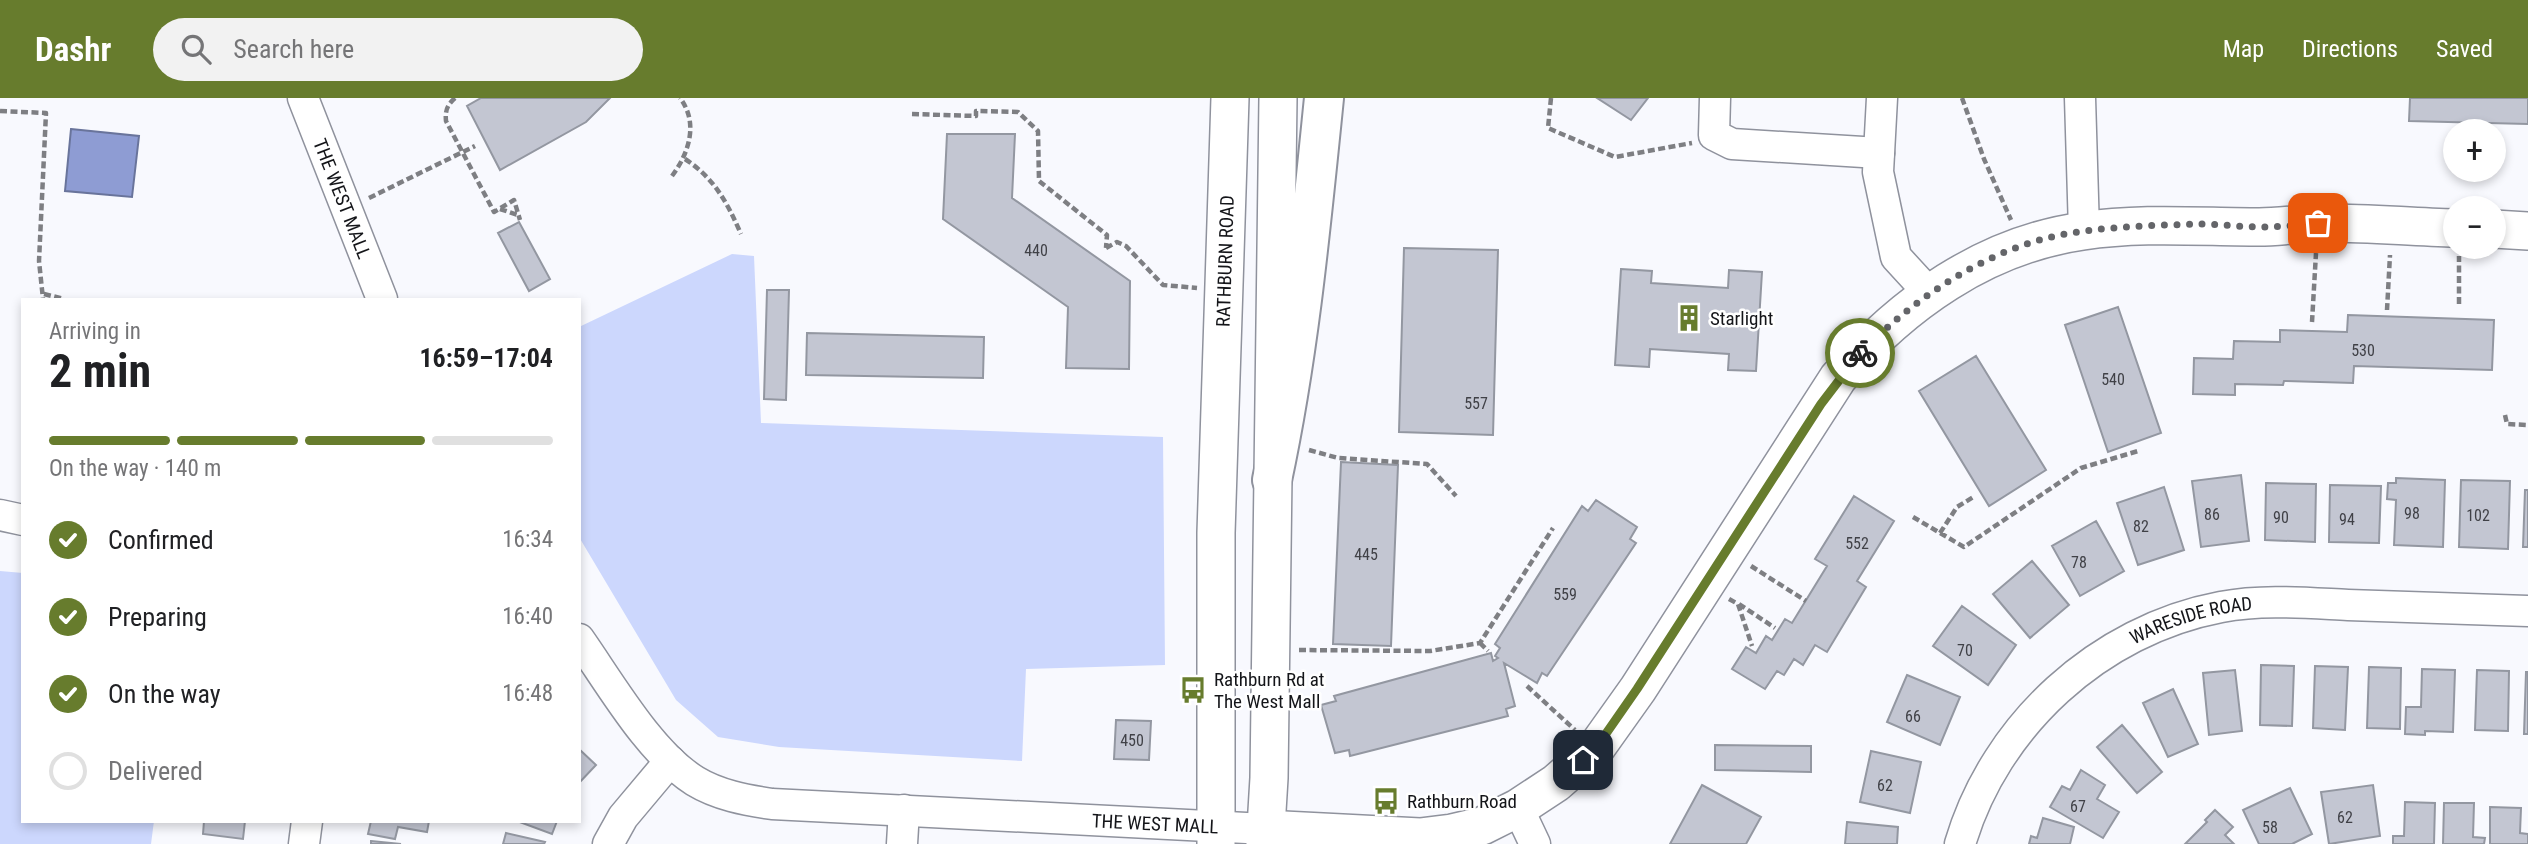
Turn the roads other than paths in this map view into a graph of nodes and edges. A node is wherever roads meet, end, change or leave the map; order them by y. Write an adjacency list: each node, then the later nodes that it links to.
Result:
1 (303, 98): 14 (street, THE WEST MALL)
2 (1230, 98): 24 (main road, RATHBURN ROAD)
3 (1278, 98): 15 (main road)
4 (1324, 98): 15 (highway)
5 (1715, 98): 8 (street)
6 (1882, 98): 8 (street)
7 (2080, 98): 11 (street)
8 (1879, 153): 13 (street)
9 (2443, 228): 11 (main road, THE WEST MALL)
10 (2506, 230): 12 (main road)
11 (2084, 231): 13 (main road, THE WEST MALL)
12 (2528, 231)
13 (1929, 293): 21 (main road, THE WEST MALL)
14 (382, 298)
15 (1272, 480): 25 (main road)
16 (0, 515): 17 (street)
17 (21, 520)
18 (2528, 611): 30 (street, WARESIDE ROAD)
19 (581, 642): 20 (street, THE WEST MALL)
20 (670, 761): 22 (street, THE WEST MALL); 27 (street)
21 (1518, 808): 25 (main road, THE WEST MALL); 29 (street)
22 (904, 810): 24 (street, THE WEST MALL); 28 (street)
23 (307, 823): 26 (street)
24 (1216, 835): 25 (street, THE WEST MALL)
25 (1266, 837)
26 (304, 844)
27 (608, 844)
28 (902, 844)
29 (1535, 844)
30 (1960, 844)

